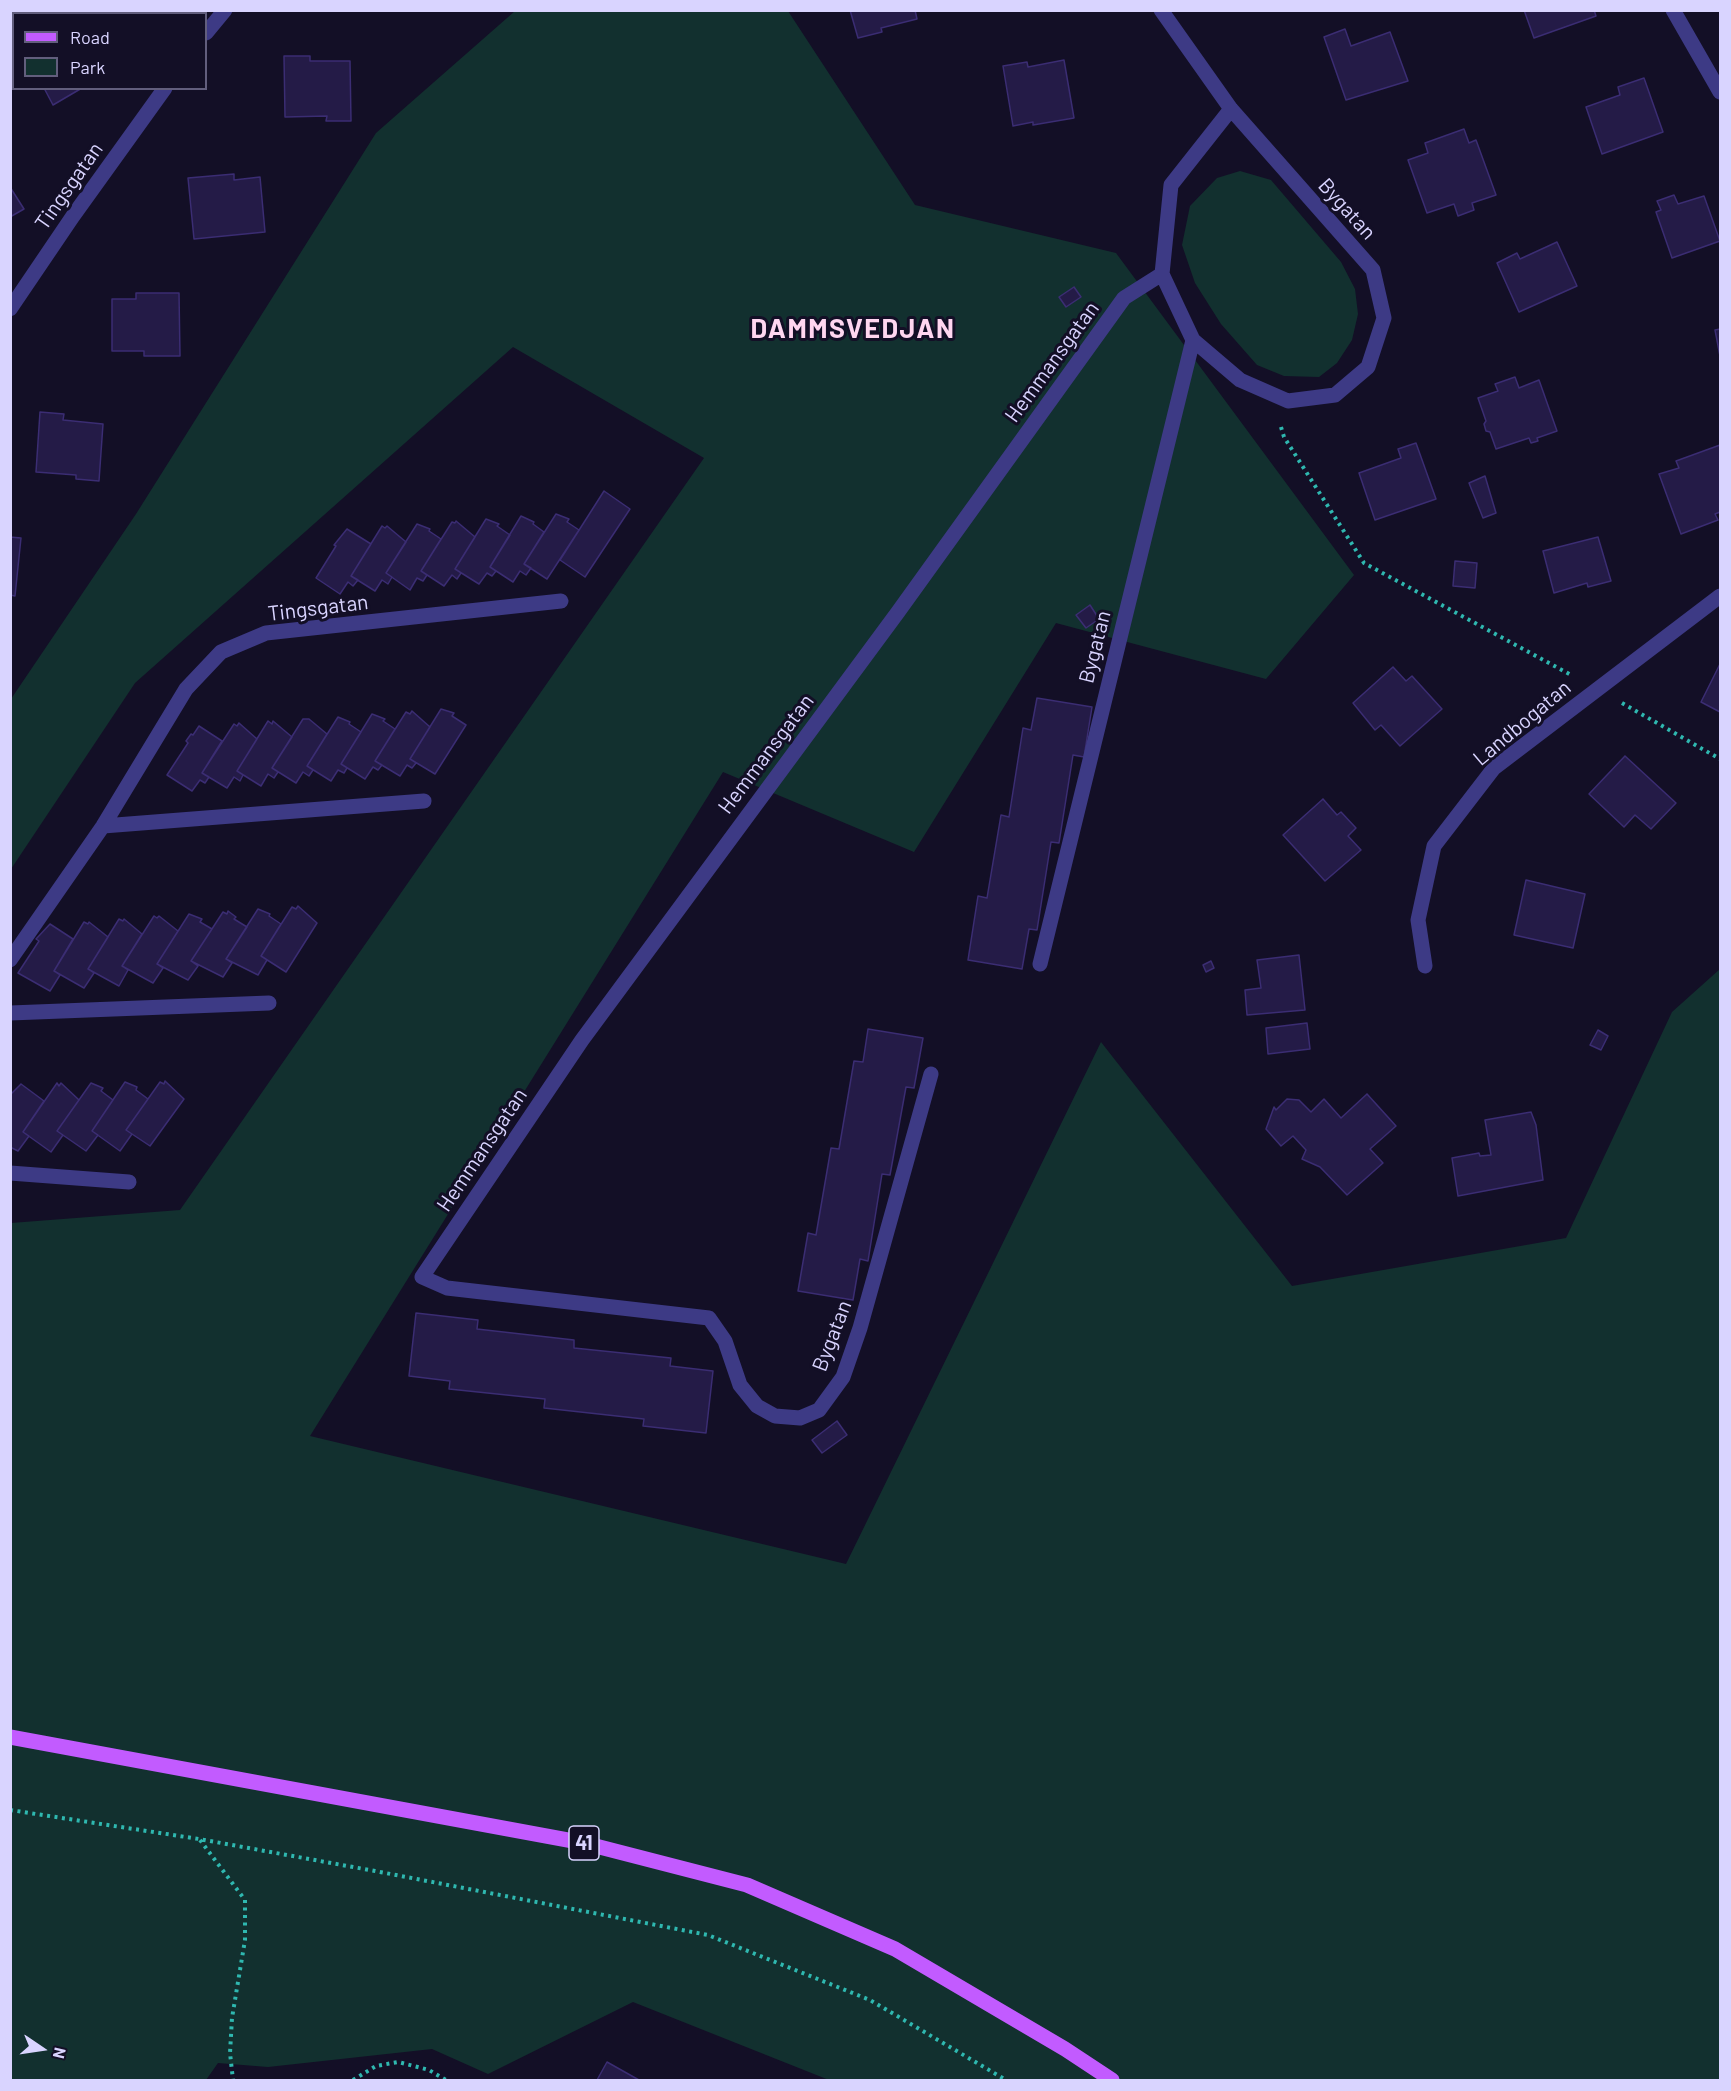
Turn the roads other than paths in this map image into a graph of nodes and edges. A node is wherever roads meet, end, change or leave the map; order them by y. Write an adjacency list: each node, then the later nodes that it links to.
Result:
1 (225, 10): 4 (street)
2 (1161, 10): 7 (street, Bygatan)
3 (1674, 10): 6 (street)
4 (207, 32)
5 (164, 90): 9 (street, Tingsgatan)
6 (1720, 92)
7 (1231, 109): 8 (street); 10 (street, Bygatan)
8 (1162, 274): 10 (street, Bygatan); 23 (street, Hemmansgatan)
9 (10, 309)
10 (1193, 340): 16 (street, Bygatan)
11 (1720, 596): 17 (street, Landbogatan)
12 (561, 601): 14 (street, Tingsgatan)
13 (424, 801): 14 (street)
14 (103, 826): 15 (street, Tingsgatan)
15 (10, 960)
16 (1040, 964)
17 (1425, 966)
18 (269, 1003): 19 (street)
19 (10, 1013)
20 (931, 1074): 23 (street, Bygatan)
21 (10, 1173): 22 (street)
22 (129, 1182)
23 (422, 1277)
24 (10, 1737): 25 (main road, 41)
25 (1112, 2080)

